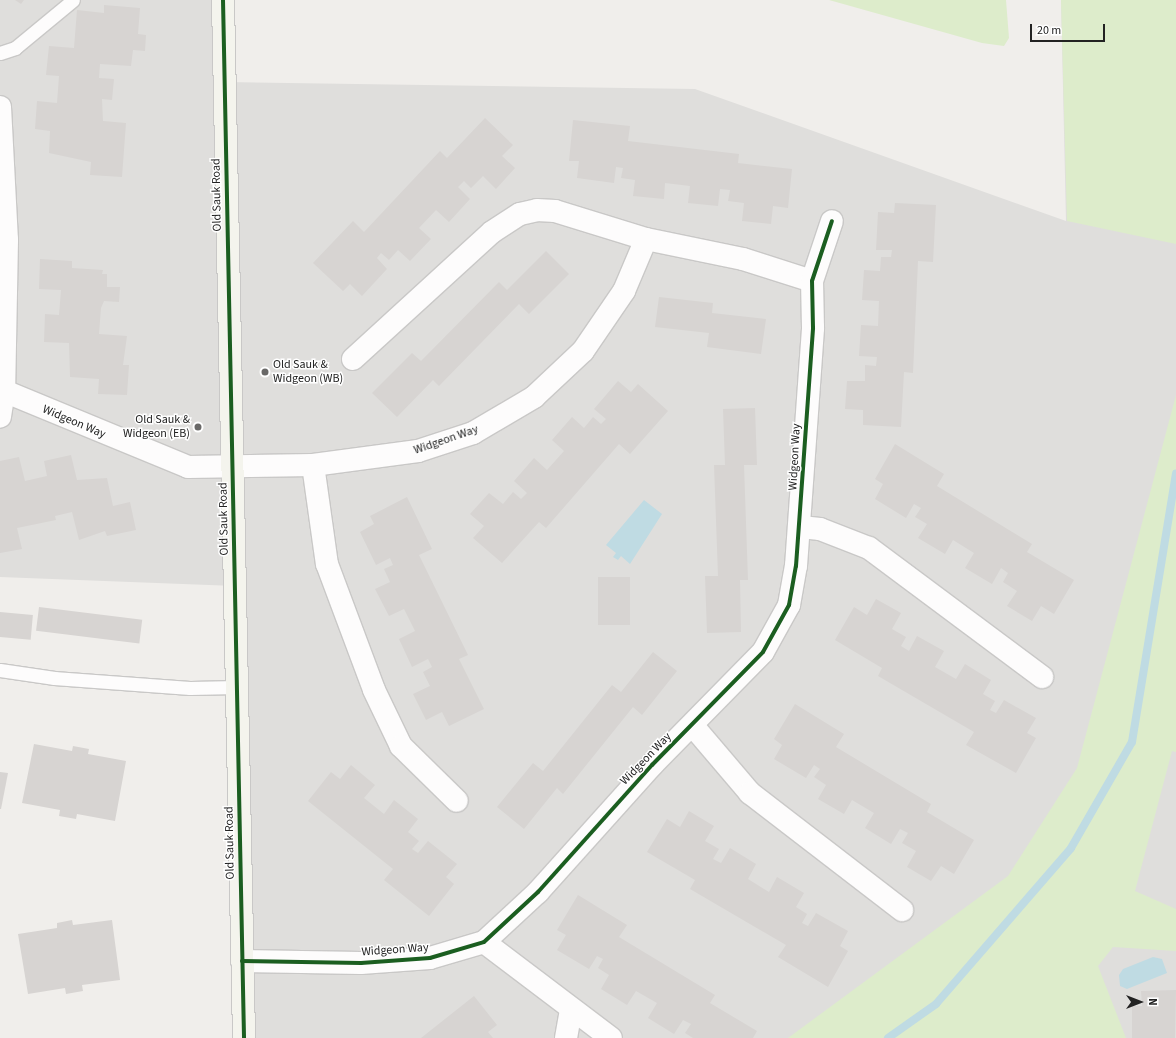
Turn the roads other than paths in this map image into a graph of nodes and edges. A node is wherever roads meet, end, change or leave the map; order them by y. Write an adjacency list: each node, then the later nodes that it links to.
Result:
1 (73, 0): 3 (lane)
2 (223, 0): 11 (street, Old Sauk Road)
3 (0, 53)
4 (0, 107): 9 (street)
5 (832, 222): 7 (street, Widgeon Way)
6 (646, 239): 7 (street); 8 (street); 12 (street, Widgeon Way)
7 (812, 281): 13 (street, Widgeon Way)
8 (353, 359)
9 (4, 392): 10 (street); 11 (street, Widgeon Way)
10 (0, 417)
11 (232, 465): 12 (street, Widgeon Way); 16 (street, Old Sauk Road)
12 (313, 465): 18 (street)
13 (802, 527): 15 (street); 17 (street, Widgeon Way)
14 (0, 670): 16 (lane)
15 (1042, 677)
16 (237, 687): 21 (street, Old Sauk Road)
17 (693, 726): 19 (street); 20 (street, Widgeon Way)
18 (457, 801)
19 (902, 910)
20 (484, 942): 21 (street, Widgeon Way); 22 (street)
21 (242, 960): 23 (street, Old Sauk Road)
22 (571, 1010): 24 (street); 25 (street)
23 (244, 1038)
24 (566, 1038)
25 (610, 1038)

